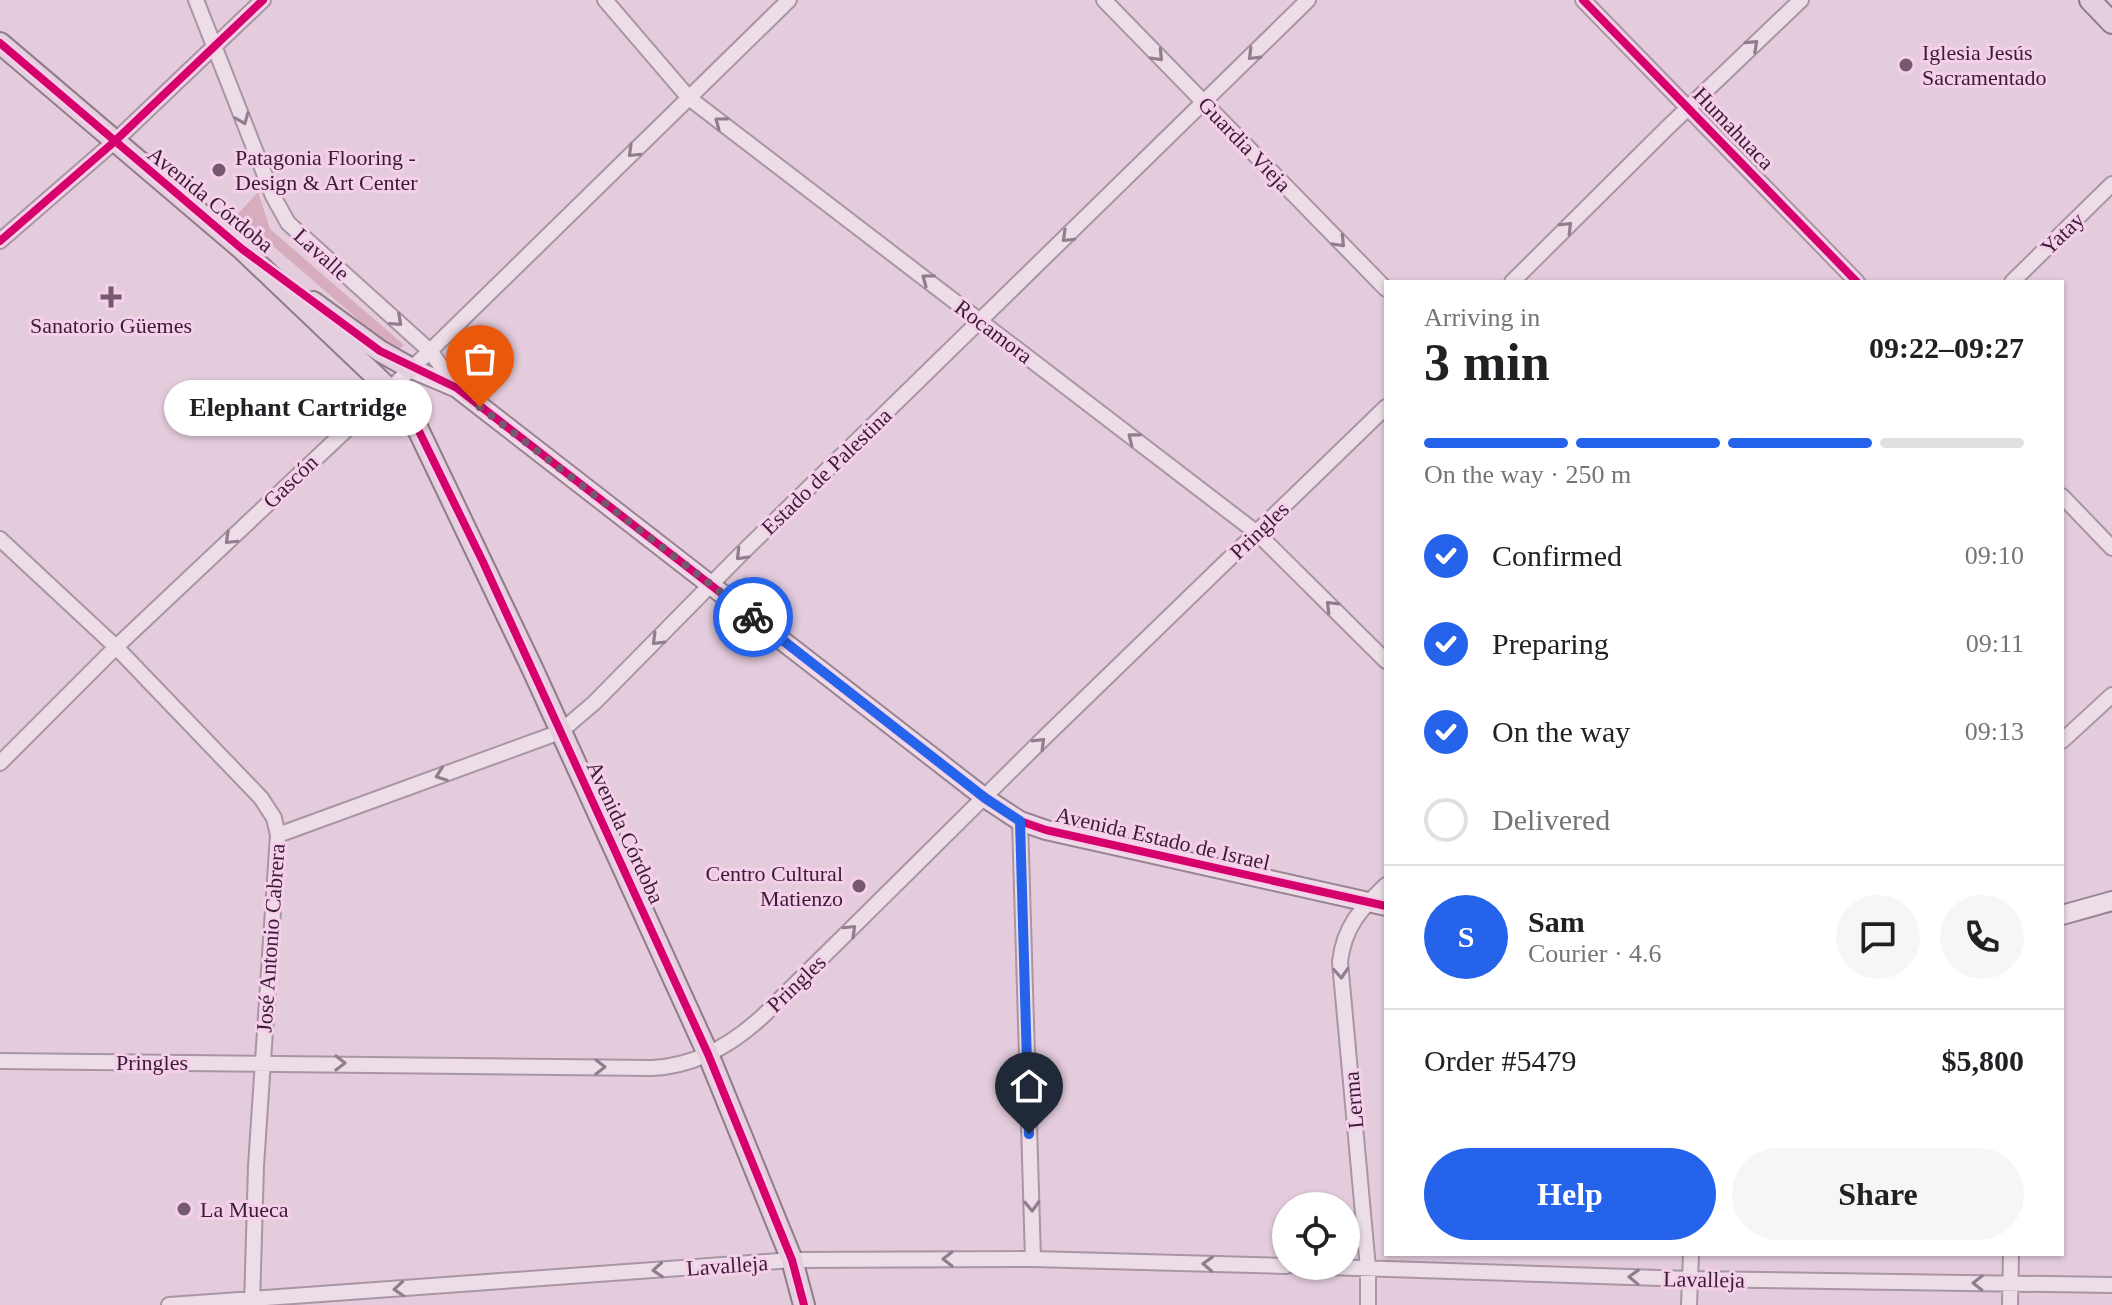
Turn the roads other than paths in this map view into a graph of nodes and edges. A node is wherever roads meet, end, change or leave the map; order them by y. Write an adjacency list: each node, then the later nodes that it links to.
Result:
1 (196, 0): 12 (street, Lavalle)
2 (263, 0): 12 (street)
3 (605, 0): 13 (street, Rocamora)
4 (789, 0): 13 (street, Gascón)
5 (1104, 0): 14 (street, Guardia Vieja, one-way to 14)
6 (1308, 0): 14 (street, Estado de Palestina, one-way to 14)
7 (1583, 0): 15 (street, Humahuaca)
8 (1801, 0): 15 (street, one-way to 8)
9 (2090, 0): 10 (main road)
10 (2112, 23)
11 (0, 43): 16 (main road, Avenida Córdoba)
12 (214, 47): 16 (street); 25 (street, Lavalle, one-way to 25)
13 (689, 98): 24 (street, Rocamora, one-way to 13); 25 (street, Gascón, one-way to 25)
14 (1204, 103): 23 (street, Guardia Vieja, one-way to 23); 24 (street, Estado de Palestina, one-way to 24)
15 (1689, 107): 20 (street, one-way to 15); 21 (street, Humahuaca)
16 (114, 142): 18 (street); 19 (main road, Avenida Córdoba)
17 (2112, 184): 22 (street, Yatay)
18 (0, 241)
19 (242, 249): 26 (main road, Avenida Córdoba); 27 (main road, Avenida Córdoba)
20 (1514, 280)
21 (1855, 280)
22 (2014, 280)
23 (1384, 287)
24 (980, 320): 31 (street, Rocamora, one-way to 24); 34 (street, Estado de Palestina, one-way to 34)
25 (430, 351): 26 (street, Gascón); 28 (street, Lavalle)
26 (410, 368): 27 (street, Gascón); 28 (main road, Avenida Estado de Israel)
27 (388, 388): 35 (street, Gascón, one-way to 35); 38 (main road, Avenida Córdoba)
28 (457, 388): 34 (main road, Avenida Estado de Israel)
29 (1384, 409): 31 (street, Pringles)
30 (2064, 498): 33 (street)
31 (1257, 533): 36 (street, Rocamora, one-way to 31); 41 (street, Pringles, one-way to 31)
32 (0, 539): 35 (street, José Antonio Cabrera)
33 (2112, 548)
34 (712, 585): 38 (street, Estado de Palestina, one-way to 38); 41 (main road, Avenida Estado de Israel)
35 (116, 647): 40 (street, Gascón); 43 (street, José Antonio Cabrera)
36 (1384, 659)
37 (2112, 695): 39 (street)
38 (560, 732): 43 (street, Estado de Palestina, one-way to 43); 47 (main road, Avenida Córdoba)
39 (2064, 739)
40 (0, 763)
41 (985, 798): 42 (main road, Avenida Estado de Israel); 47 (street, Pringles, one-way to 41)
42 (1020, 821): 45 (main road, Avenida Estado de Israel); 52 (street, one-way to 52)
43 (278, 835): 49 (street, José Antonio Cabrera)
44 (2112, 901): 46 (main road)
45 (1377, 905): 56 (street, Lerma, one-way to 56)
46 (2064, 914)
47 (708, 1054): 49 (street, Pringles, one-way to 47); 53 (main road, Avenida Córdoba)
48 (0, 1061): 49 (street, Pringles)
49 (262, 1062): 60 (street, José Antonio Cabrera)
50 (1691, 1256): 57 (street)
51 (2011, 1256): 58 (street)
52 (1033, 1259): 53 (street, Lavalleja, one-way to 53); 54 (street, Lavalleja, one-way to 52)
53 (792, 1260): 60 (street, Lavalleja, one-way to 60); 62 (main road, Avenida Córdoba)
54 (1272, 1266)
55 (1360, 1268): 56 (street, Lavalleja)
56 (1368, 1268): 57 (street, Lavalleja, one-way to 56); 63 (street, Lerma)
57 (1690, 1279): 58 (street, Lavalleja, one-way to 57); 64 (street)
58 (2010, 1283): 59 (street, Lavalleja); 65 (street)
59 (2112, 1285)
60 (251, 1303): 61 (street, Lavalleja)
61 (169, 1305)
62 (804, 1305)
63 (1368, 1305)
64 (1689, 1305)
65 (2010, 1305)

